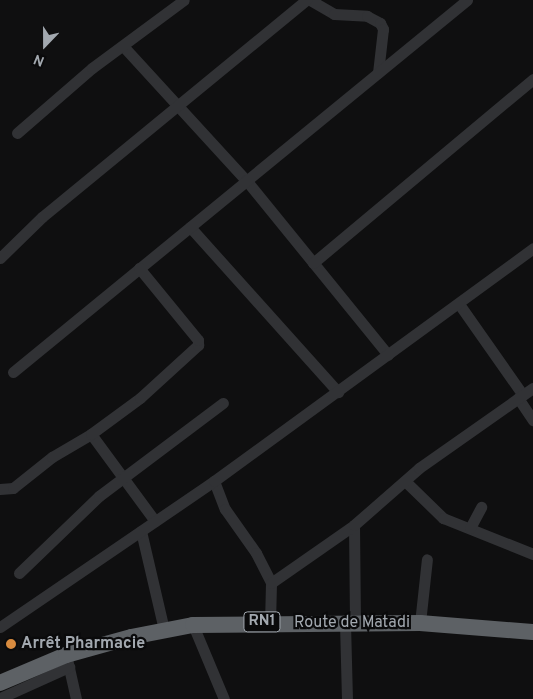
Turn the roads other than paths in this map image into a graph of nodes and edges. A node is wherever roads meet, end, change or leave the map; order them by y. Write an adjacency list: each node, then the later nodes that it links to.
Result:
1 (184, 0): 5 (street)
2 (306, 0): 8 (street)
3 (310, 0): 6 (street)
4 (467, 0): 6 (street)
5 (123, 46): 8 (street); 9 (street)
6 (378, 73): 10 (street)
7 (533, 79): 14 (street)
8 (178, 106): 10 (street); 13 (street)
9 (17, 133)
10 (246, 180): 11 (street); 14 (street)
11 (190, 227): 15 (street); 19 (street)
12 (533, 248): 16 (street)
13 (0, 258)
14 (314, 263): 17 (street)
15 (139, 268): 18 (street); 23 (street)
16 (459, 304): 17 (street); 20 (street)
17 (388, 355): 19 (street)
18 (13, 372)
19 (338, 392): 25 (street)
20 (525, 394): 22 (street); 26 (street)
21 (223, 403): 24 (street)
22 (533, 420)
23 (91, 434): 24 (street); 27 (street)
24 (124, 480): 29 (street); 35 (street)
25 (214, 481): 29 (street); 36 (street)
26 (406, 482): 30 (street); 31 (street)
27 (0, 489)
28 (481, 507): 31 (street)
29 (156, 521): 32 (street)
30 (354, 526): 36 (street); 38 (street)
31 (470, 528): 33 (street)
32 (141, 531): 41 (street); 42 (street)
33 (532, 551)
34 (427, 559): 39 (street)
35 (19, 572)
36 (272, 583): 37 (street)
37 (270, 622): 38 (highway, Route de Matadi / RN1); 40 (highway, Route de Matadi / RN1)
38 (350, 623): 39 (highway, Route de Matadi / RN1); 49 (street)
39 (420, 623): 43 (highway, Route de Matadi / RN1)
40 (193, 625): 42 (highway, Route de Matadi / RN1); 48 (street)
41 (0, 626)
42 (164, 630): 44 (highway, Route de Matadi / RN1)
43 (533, 632)
44 (67, 661): 45 (highway, Route de Matadi / RN1); 46 (street); 47 (street)
45 (0, 683)
46 (0, 698)
47 (76, 699)
48 (224, 699)
49 (346, 699)

